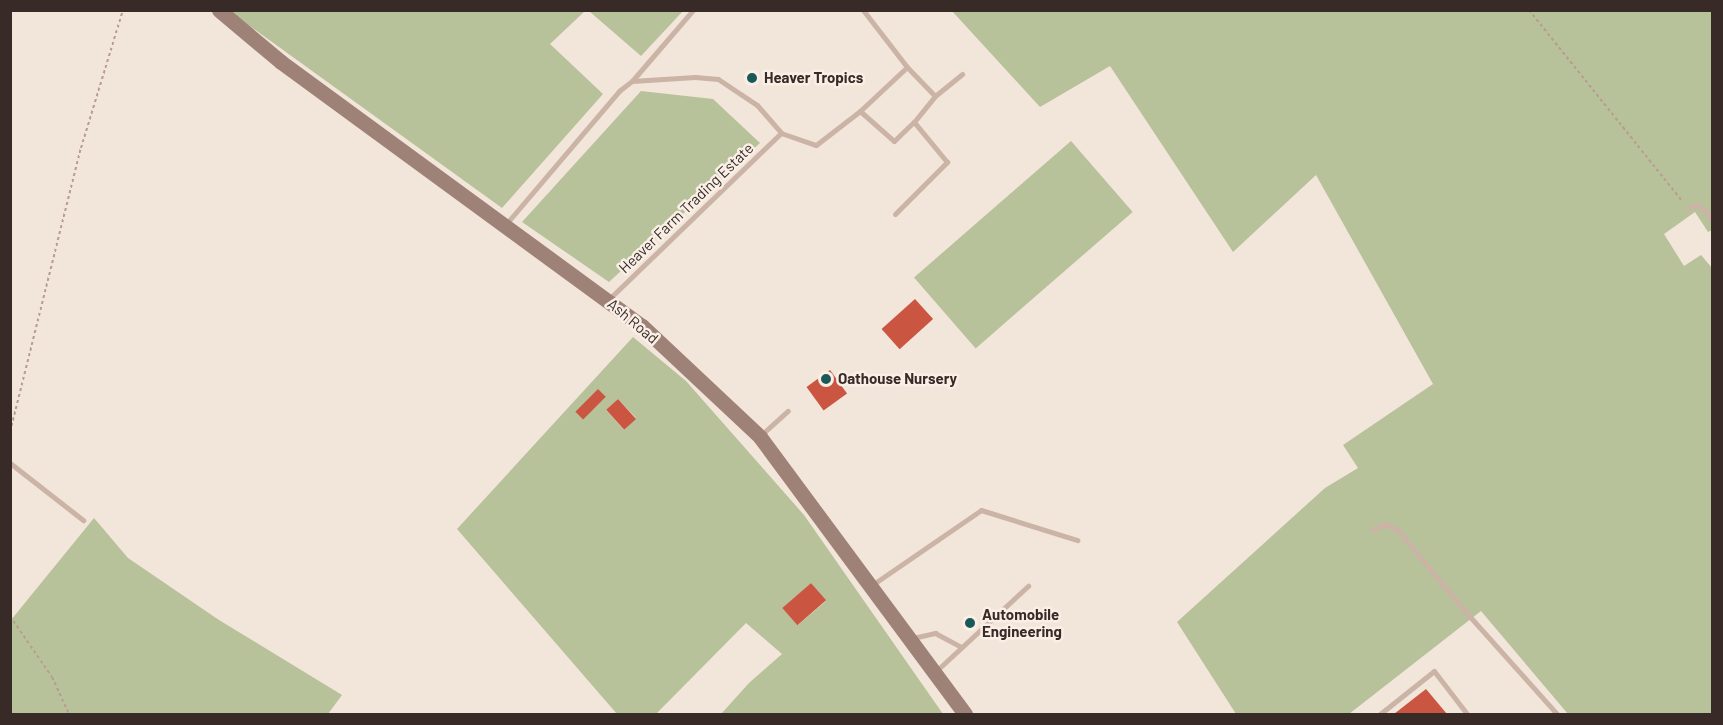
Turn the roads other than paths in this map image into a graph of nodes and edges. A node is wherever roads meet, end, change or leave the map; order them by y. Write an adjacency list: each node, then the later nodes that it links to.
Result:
1 (219, 10): 14 (street, Ash Road)
2 (693, 10): 6 (lane)
3 (863, 10): 4 (lane)
4 (907, 67): 7 (lane); 8 (lane)
5 (962, 74): 7 (lane)
6 (632, 81): 10 (lane); 14 (lane)
7 (935, 96): 9 (lane)
8 (860, 111): 9 (lane); 10 (lane)
9 (914, 122): 12 (lane)
10 (781, 133): 15 (lane, Heaver Farm Trading Estate)
11 (1689, 208): 13 (lane)
12 (895, 214)
13 (1713, 222)
14 (505, 225): 15 (street, Ash Road)
15 (608, 300): 17 (street, Ash Road)
16 (788, 411): 17 (lane)
17 (760, 437): 22 (street, Ash Road)
18 (10, 463): 19 (lane)
19 (83, 520)
20 (1373, 529): 32 (lane)
21 (1077, 540): 22 (lane)
22 (871, 586): 24 (street, Ash Road)
23 (1028, 586): 25 (lane)
24 (910, 638): 25 (lane); 26 (street, Ash Road)
25 (961, 647): 26 (lane)
26 (933, 673): 28 (street, Ash Road)
27 (1388, 709): 29 (lane); 30 (lane); 31 (lane)
28 (965, 714)
29 (1380, 714)
30 (1392, 714)
31 (1467, 714)
32 (1557, 714)

